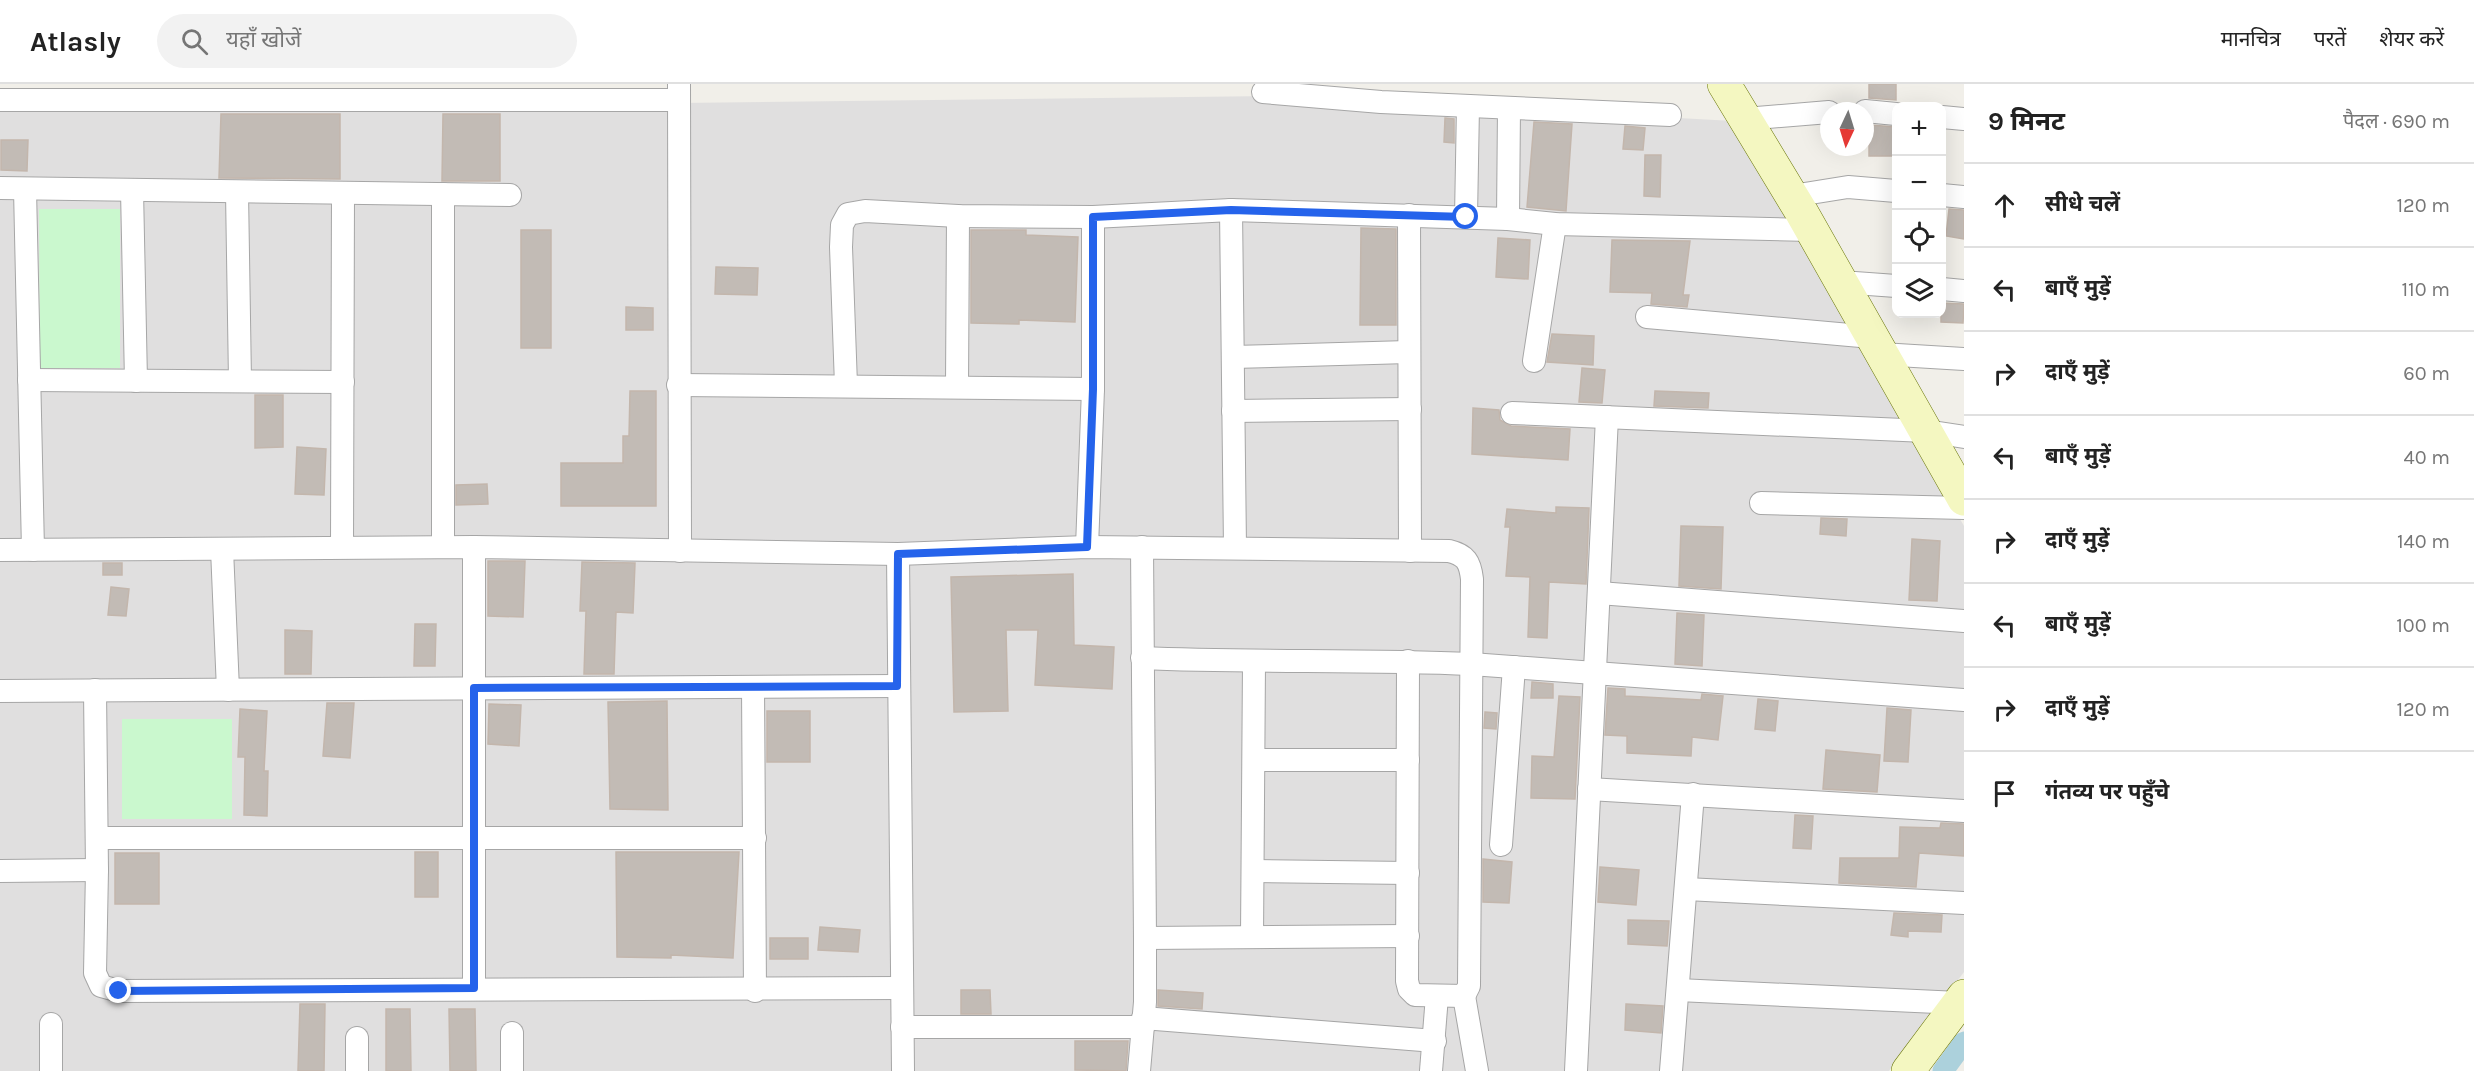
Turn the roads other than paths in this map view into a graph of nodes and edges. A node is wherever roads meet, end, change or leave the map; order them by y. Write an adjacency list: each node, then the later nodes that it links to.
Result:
1 (1724, 84): 12 (street)
2 (679, 92): 4 (street); 47 (street)
3 (1263, 92): 5 (street)
4 (0, 99)
5 (1468, 106): 6 (street); 29 (street)
6 (1509, 108): 10 (street); 30 (street)
7 (1874, 112): 9 (street)
8 (1820, 113): 12 (street)
9 (1892, 114)
10 (1670, 115)
11 (1946, 117): 13 (street)
12 (1745, 119): 23 (street)
13 (1964, 119)
14 (0, 188): 15 (street)
15 (25, 189): 16 (street); 43 (street)
16 (132, 190): 18 (street); 44 (street)
17 (1892, 191): 23 (street)
18 (237, 192): 19 (street); 45 (street)
19 (343, 193): 20 (street); 46 (street)
20 (443, 194): 21 (street); 61 (street)
21 (510, 195)
22 (1946, 195): 24 (street)
23 (1792, 196): 32 (street)
24 (1964, 197)
25 (1231, 210): 26 (street); 28 (street); 40 (street)
26 (1409, 215): 29 (street); 39 (street)
27 (958, 216): 28 (street); 48 (street); 49 (street)
28 (1093, 217): 50 (street)
29 (1466, 217): 30 (street)
30 (1508, 219): 31 (street)
31 (1555, 224): 32 (street); 42 (street)
32 (1812, 230): 33 (street)
33 (1841, 282): 34 (street); 38 (street)
34 (1892, 286)
35 (1946, 289): 36 (street)
36 (1964, 291)
37 (1647, 317): 38 (street)
38 (1877, 345): 41 (street); 55 (street)
39 (1408, 352): 40 (street); 51 (street)
40 (1233, 357): 52 (street)
41 (1964, 359)
42 (1534, 361)
43 (29, 380): 44 (street); 68 (street)
44 (136, 381): 45 (street)
45 (240, 381): 46 (street)
46 (343, 382): 60 (street)
47 (678, 385): 48 (street); 69 (street)
48 (846, 385): 49 (street)
49 (957, 386): 50 (street)
50 (1093, 389): 63 (street)
51 (1410, 408): 52 (street); 70 (street)
52 (1233, 411): 65 (street)
53 (1512, 413): 54 (street)
54 (1607, 417): 55 (street); 72 (street)
55 (1926, 431): 56 (street); 57 (street)
56 (1964, 437)
57 (1964, 499)
58 (1761, 503): 59 (street)
59 (1964, 508)
60 (342, 547): 61 (street); 66 (street)
61 (443, 547): 62 (street)
62 (474, 547): 69 (street); 82 (street)
63 (1087, 547): 64 (street); 71 (street)
64 (1142, 548): 65 (street); 74 (street)
65 (1235, 548): 70 (street)
66 (222, 549): 68 (street); 84 (street)
67 (0, 550): 68 (street)
68 (33, 550)
69 (680, 551): 71 (street)
70 (1410, 551): 77 (street)
71 (898, 554): 80 (street)
72 (1599, 593): 73 (street); 79 (street)
73 (1964, 621)
74 (1142, 658): 76 (street); 103 (street)
75 (1408, 661): 76 (street); 77 (street); 88 (street)
76 (1254, 663): 87 (street)
77 (1471, 664): 78 (street); 110 (street)
78 (1514, 667): 79 (street); 95 (street)
79 (1596, 673): 86 (street); 89 (street)
80 (897, 686): 81 (street); 106 (street)
81 (753, 687): 82 (street); 94 (street)
82 (474, 688): 84 (street); 92 (street)
83 (95, 690): 84 (street); 85 (street); 93 (street)
84 (228, 690)
85 (0, 691)
86 (1964, 700)
87 (1255, 760): 88 (street); 98 (street)
88 (1408, 760): 99 (street)
89 (1589, 789): 90 (street); 125 (street)
90 (1693, 794): 91 (street); 100 (street)
91 (1964, 811)
92 (474, 837): 93 (street); 94 (street); 105 (street)
93 (97, 838): 96 (street)
94 (754, 838): 108 (street)
95 (1501, 845)
96 (98, 870): 97 (street); 105 (street)
97 (0, 871)
98 (1253, 872): 99 (street); 104 (street)
99 (1407, 873): 102 (street)
100 (1686, 889): 101 (street); 107 (street)
101 (1964, 903)
102 (1408, 936): 104 (street); 109 (street)
103 (1145, 938): 104 (street); 112 (street)
104 (1252, 938)
105 (474, 988): 108 (street)
106 (901, 988): 108 (street); 114 (street)
107 (1678, 990): 111 (street); 126 (street)
108 (755, 991)
109 (1437, 996): 110 (street); 117 (street)
110 (1464, 996): 124 (street)
111 (1961, 1000): 127 (street)
112 (1143, 1022): 114 (street); 117 (street); 122 (street)
113 (51, 1024): 118 (street)
114 (903, 1027): 121 (street)
115 (512, 1033): 120 (street)
116 (357, 1038): 119 (street)
117 (1435, 1041): 123 (street)
118 (51, 1071)
119 (357, 1071)
120 (512, 1071)
121 (903, 1071)
122 (1139, 1071)
123 (1431, 1071)
124 (1477, 1071)
125 (1576, 1071)
126 (1671, 1071)
127 (1908, 1071)

